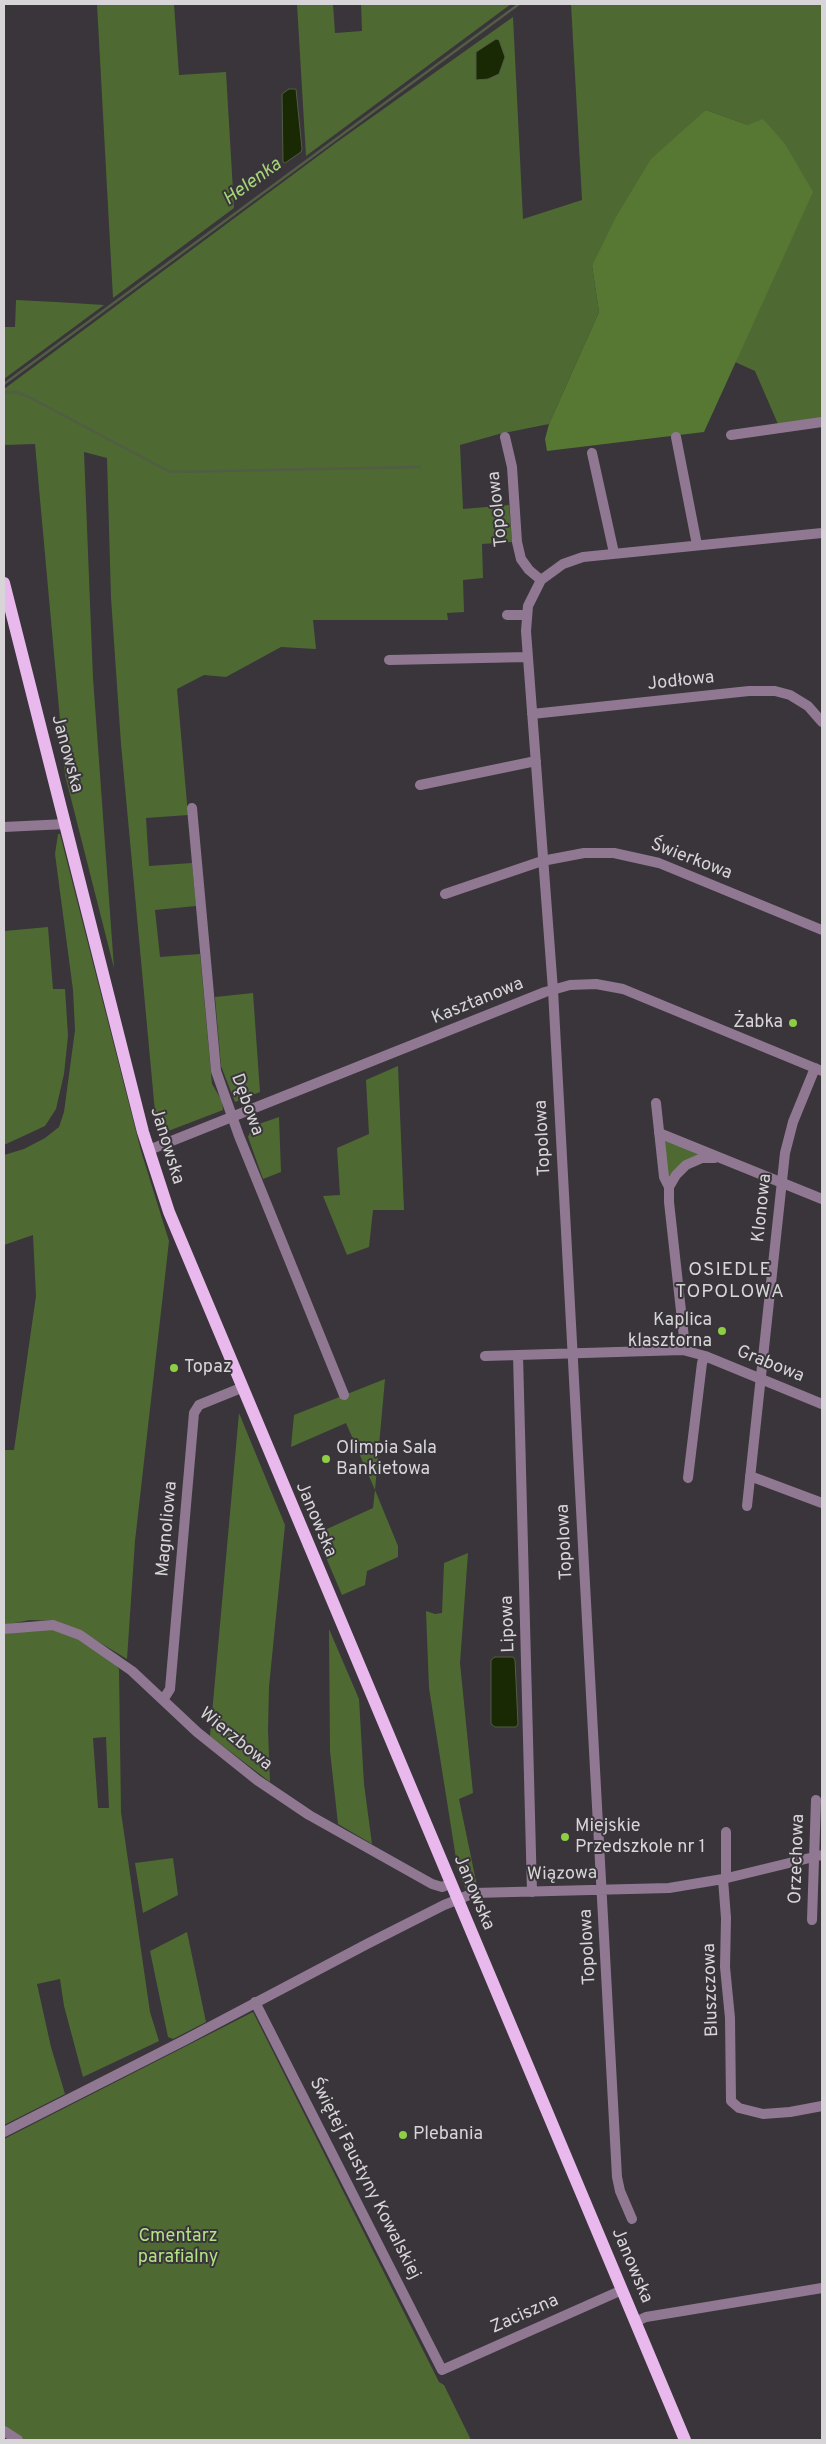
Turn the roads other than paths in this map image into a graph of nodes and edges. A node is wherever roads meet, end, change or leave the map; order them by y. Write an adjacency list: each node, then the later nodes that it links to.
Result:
1 (822, 422): 2 (street)
2 (731, 435)
3 (505, 437): 9 (street, Topolowa)
4 (676, 437): 7 (street)
5 (592, 453): 8 (street)
6 (822, 533): 7 (street)
7 (697, 545): 8 (street)
8 (614, 553): 9 (street)
9 (541, 580): 12 (street, Topolowa)
10 (4, 583): 20 (main road, Janowska)
11 (508, 615): 12 (street)
12 (527, 615): 13 (street, Topolowa)
13 (528, 657): 14 (street); 15 (street, Topolowa)
14 (389, 660)
15 (532, 714): 16 (street, Jodłowa); 17 (street, Topolowa)
16 (822, 722)
17 (536, 761): 18 (street); 22 (street, Topolowa)
18 (420, 784)
19 (192, 808): 28 (street, Dębowa)
20 (66, 824): 21 (street); 30 (main road, Janowska)
21 (4, 827)
22 (542, 861): 23 (street); 24 (street, Świerkowa); 25 (street, Topolowa)
23 (445, 894)
24 (822, 930)
25 (553, 990): 26 (street, Kasztanowa); 28 (street, Kasztanowa); 36 (street, Topolowa)
26 (819, 1069): 32 (street, Klonowa)
27 (656, 1103): 29 (street)
28 (234, 1118): 30 (street, Kasztanowa); 42 (street, Dębowa)
29 (659, 1133): 31 (street); 33 (street)
30 (149, 1150): 41 (main road, Janowska)
31 (721, 1158): 32 (street); 33 (street)
32 (782, 1183): 34 (street); 40 (street, Klonowa)
33 (670, 1187): 35 (street)
34 (822, 1199)
35 (683, 1350): 36 (street, Grabowa); 39 (street, Grabowa)
36 (573, 1354): 37 (street, Grabowa); 55 (street, Topolowa)
37 (518, 1355): 38 (street, Grabowa); 56 (street, Lipowa)
38 (486, 1356)
39 (705, 1356): 40 (street, Grabowa); 45 (street)
40 (761, 1379): 43 (street, Grabowa); 44 (street, Klonowa)
41 (241, 1388): 49 (street, Magnoliowa); 54 (main road, Janowska)
42 (344, 1395)
43 (822, 1404)
44 (750, 1476): 46 (street); 47 (street, Klonowa)
45 (688, 1478)
46 (822, 1503)
47 (747, 1506)
48 (4, 1629): 49 (street, Wierzbowa)
49 (163, 1700): 54 (street, Wierzbowa)
50 (816, 1800): 52 (street, Orzechowa)
51 (726, 1832): 53 (street, Bluszczowa)
52 (818, 1856): 53 (street, Wiązowa); 58 (street, Orzechowa)
53 (724, 1879): 55 (street, Wiązowa); 60 (street, Bluszczowa)
54 (450, 1884): 57 (main road, Janowska)
55 (603, 1890): 56 (street, Wiązowa); 62 (street, Topolowa)
56 (532, 1892): 57 (street, Wiązowa)
57 (457, 1900): 59 (street); 64 (main road, Janowska)
58 (812, 1920)
59 (255, 2002): 61 (street); 66 (street, Świętej Faustyny Kowalskiej)
60 (822, 2106)
61 (4, 2132)
62 (632, 2219)
63 (822, 2288): 65 (street)
64 (622, 2290): 65 (main road, Janowska); 66 (street, Zaciszna)
65 (635, 2322): 69 (main road, Janowska)
66 (442, 2370)
67 (4, 2431): 68 (street)
68 (18, 2440)
69 (684, 2440)

